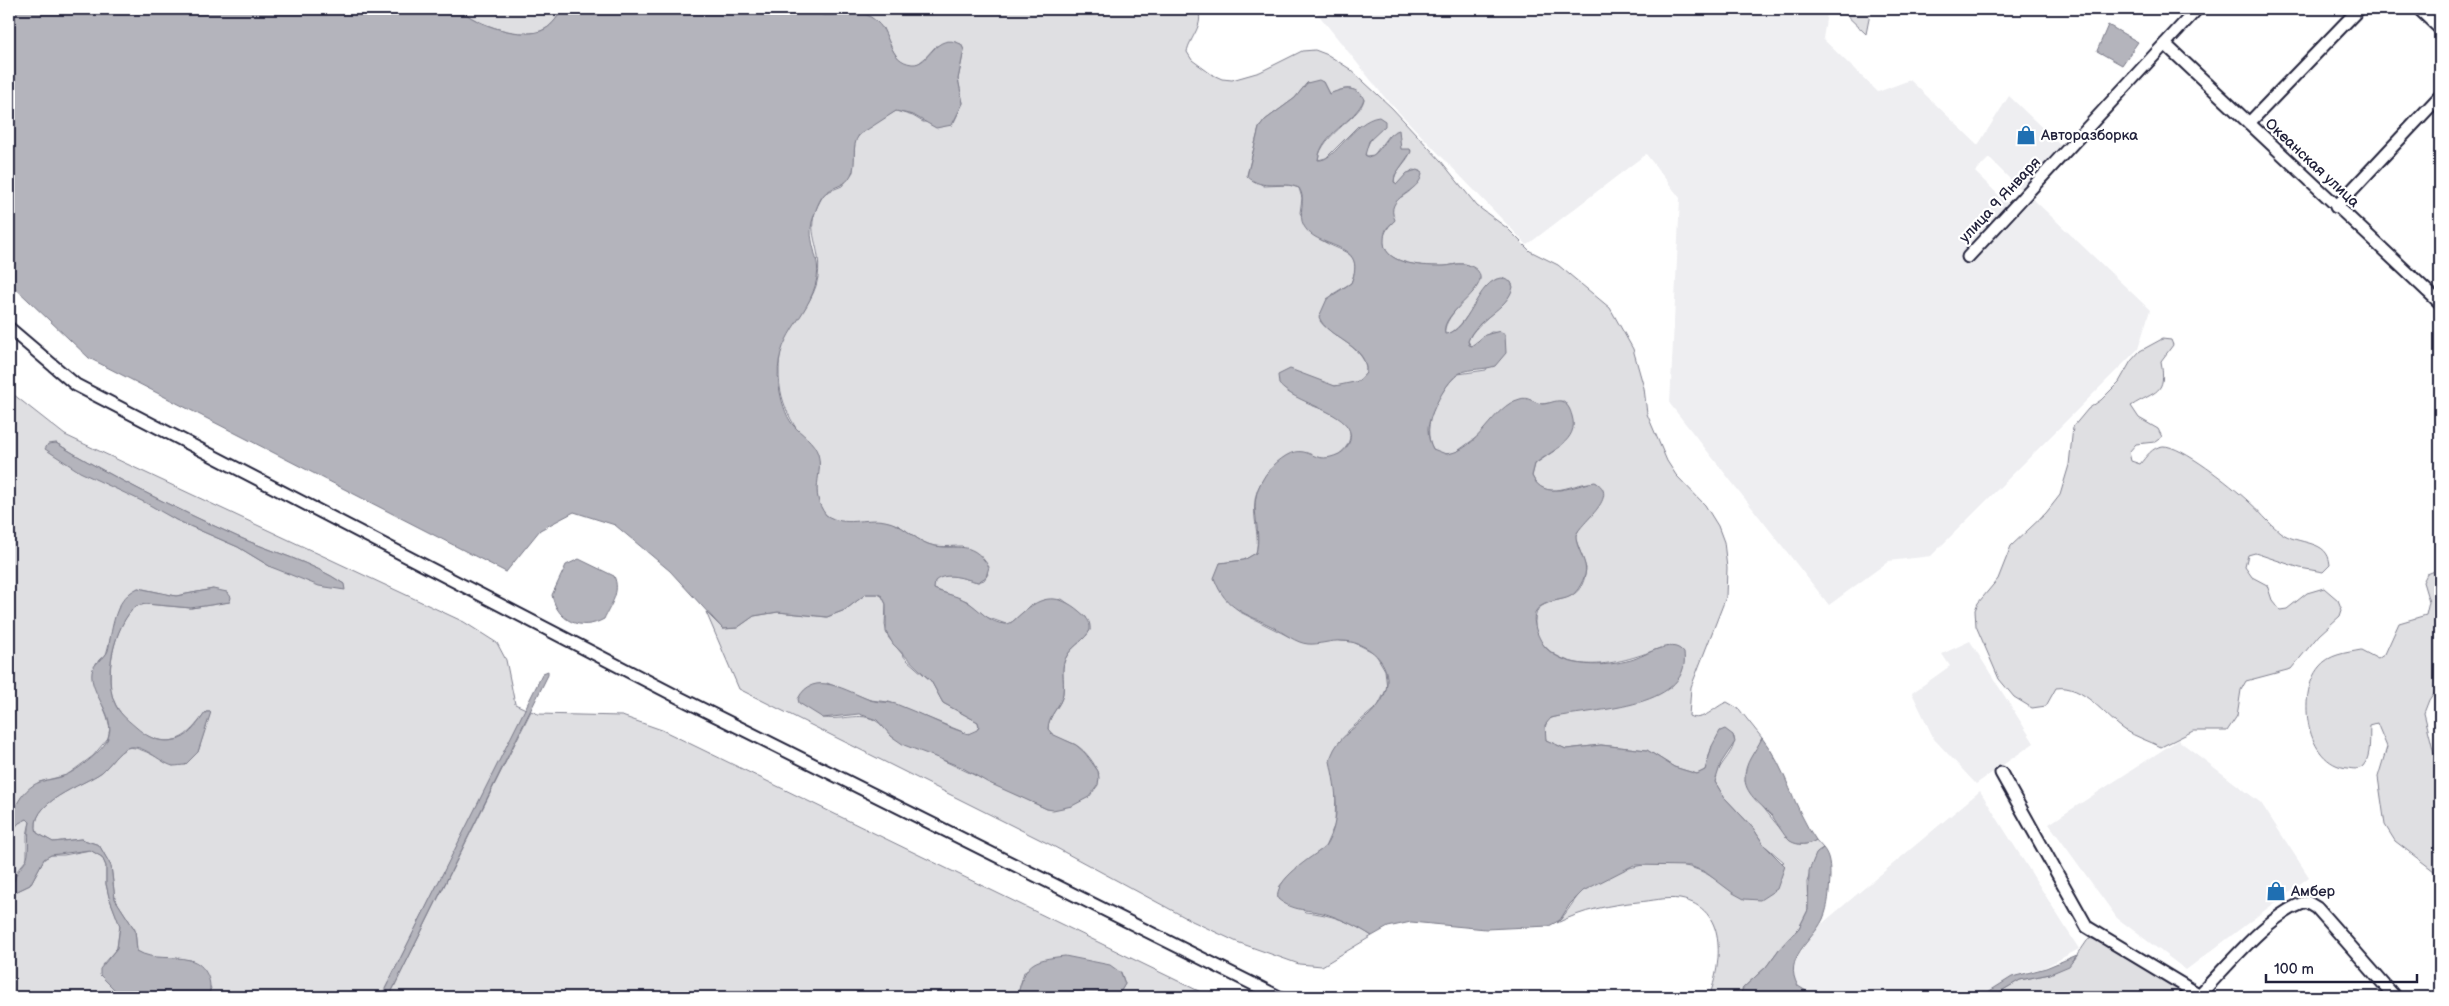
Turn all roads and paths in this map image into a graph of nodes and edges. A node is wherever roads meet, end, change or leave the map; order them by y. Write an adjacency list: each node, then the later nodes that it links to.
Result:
1 (2197, 9): 5 (street, улица 9 Января)
2 (2359, 9): 7 (street)
3 (2422, 9): 4 (street)
4 (2440, 26)
5 (2165, 44): 7 (street, Океанская улица); 9 (street, улица 9 Января)
6 (2440, 96): 8 (street)
7 (2248, 123): 8 (street, Океанская улица)
8 (2336, 207): 10 (street, Океанская улица)
9 (1968, 257)
10 (2440, 303)
11 (9, 328): 14 (street)
12 (2001, 772): 13 (street)
13 (2201, 996): 15 (street)
14 (1280, 997)
15 (2396, 997)

